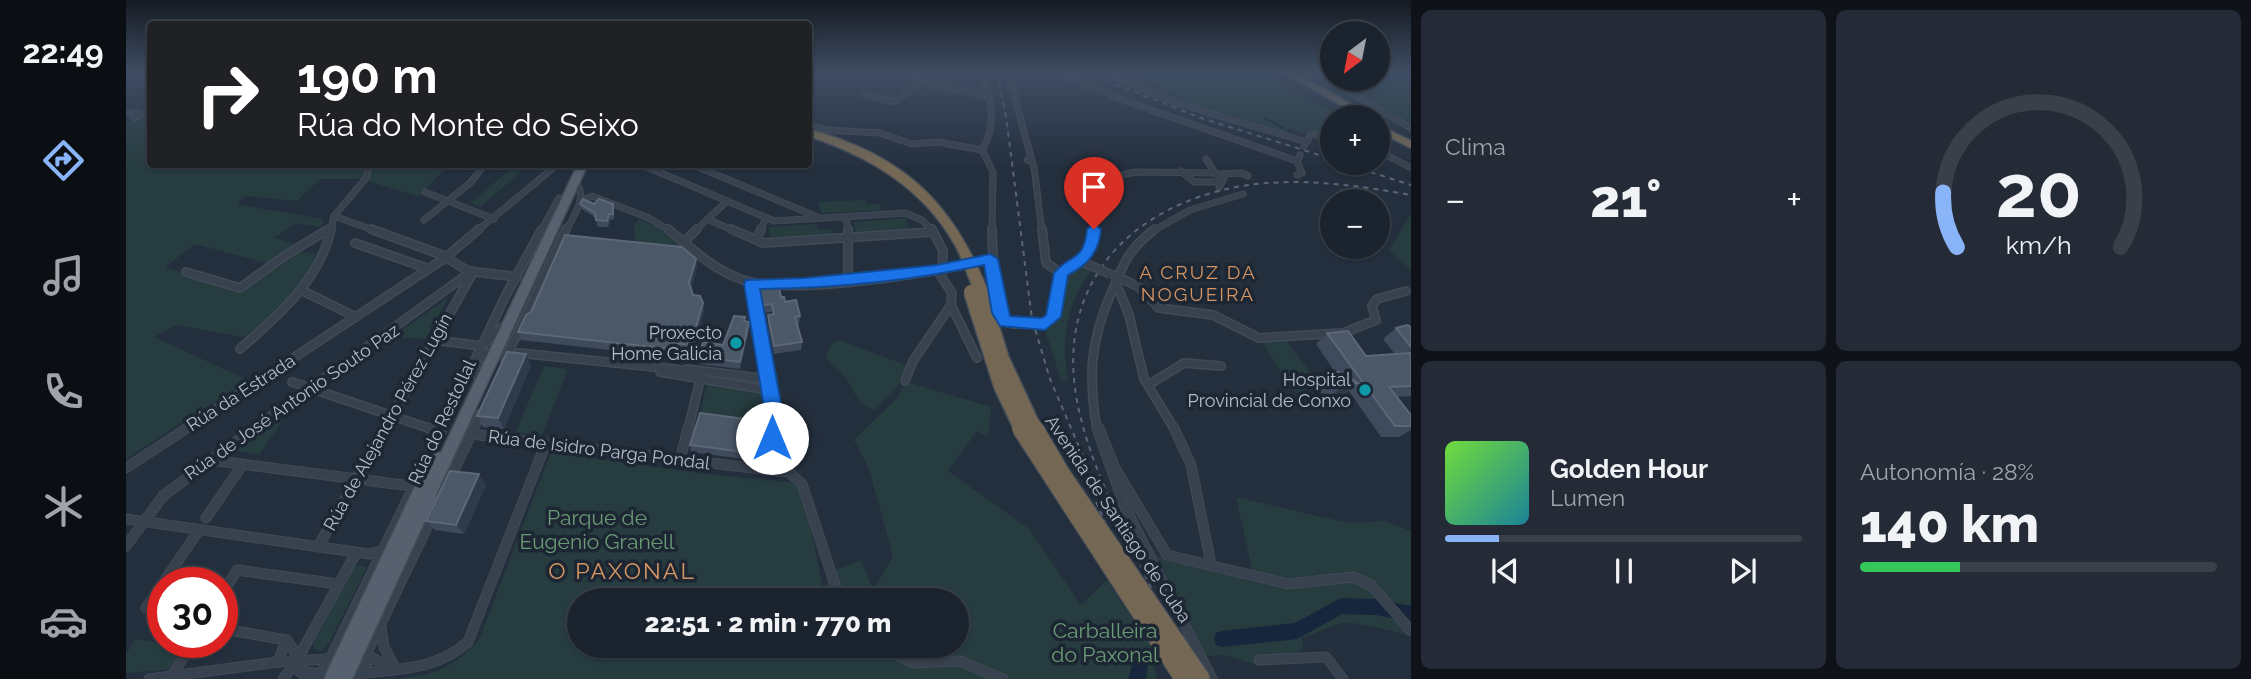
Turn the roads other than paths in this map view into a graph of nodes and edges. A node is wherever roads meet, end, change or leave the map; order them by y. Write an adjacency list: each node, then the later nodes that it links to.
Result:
1 (989, 105): 18 (street)
2 (1016, 105): 61 (street)
3 (1138, 105): 31 (street)
4 (1182, 105): 15 (street)
5 (1374, 105): 10 (street)
6 (147, 111): 7 (street)
7 (129, 114)
8 (812, 126): 11 (street)
9 (1390, 128): 16 (highway)
10 (1411, 128)
11 (829, 134): 13 (highway, Avenida de Santiago de Cuba); 18 (street); 67 (highway, Avenida de Santiago de Cuba)
12 (1390, 134): 17 (highway)
13 (812, 135)
14 (812, 136): 67 (highway, Avenida de Santiago de Cuba)
15 (1320, 138)
16 (1411, 139)
17 (1411, 145)
18 (986, 154): 55 (street)
19 (1390, 157): 28 (street)
20 (1206, 159): 30 (street)
21 (369, 168): 41 (street)
22 (482, 168): 37 (street)
23 (553, 168): 45 (street, Rúa da Estrada)
24 (576, 168): 36 (main road, Rúa do Restollal)
25 (581, 168): 33 (main road, Rúa do Restollal)
26 (649, 168): 39 (street)
27 (701, 168): 44 (street)
28 (1411, 168)
29 (1181, 171): 30 (street); 30 (street); 56 (street)
30 (1217, 173): 32 (street)
31 (1297, 175)
32 (1248, 176)
33 (575, 179): 38 (street); 40 (street); 103 (main road, Rúa do Restollal)
34 (425, 192): 37 (street)
35 (1243, 194): 63 (street)
36 (559, 198): 62 (street, Rúa do Restollal); 74 (main road, Rúa do Restollal)
37 (448, 201): 45 (street); 46 (street)
38 (580, 201): 40 (street); 76 (street, Rúa do Restollal)
39 (727, 201): 43 (street); 47 (street)
40 (608, 202): 52 (street)
41 (334, 216): 48 (street); 54 (street)
42 (845, 217): 44 (street); 49 (street); 50 (street)
43 (766, 218): 44 (street); 51 (street)
44 (820, 218)
45 (494, 219): 54 (street, Rúa da Estrada)
46 (424, 220)
47 (709, 220): 51 (street); 52 (street)
48 (331, 229): 60 (street); 66 (street)
49 (933, 233): 50 (street); 58 (street)
50 (850, 237): 51 (street); 64 (street)
51 (756, 240)
52 (684, 242): 65 (street)
53 (355, 243): 57 (street)
54 (445, 258): 57 (street, Rúa da Estrada); 59 (street)
55 (987, 259): 58 (street, bridge); 61 (street, bridge)
56 (1084, 262): 61 (street); 63 (street, bridge)
57 (429, 269): 72 (street, Rúa da Estrada)
58 (941, 270): 64 (street); 71 (street)
59 (473, 271): 62 (street); 69 (street, Rúa de José Antonio Souto Paz); 69 (street, Rúa de Alejandro Pérez Lugín)
60 (186, 272)
61 (1061, 273)
62 (516, 277): 74 (street, Rúa do Restollal)
63 (1115, 278): 68 (street); 87 (street); 92 (street)
64 (848, 279): 65 (street)
65 (751, 284): 83 (street)
66 (300, 290): 72 (street); 75 (street)
67 (976, 291): 141 (highway, Avenida de Santiago de Cuba, bridge); 142 (highway, Avenida de Santiago de Cuba, bridge)
68 (1406, 291)
69 (452, 293): 73 (street, Rúa de Alejandro Pérez Lugín); 88 (street, Rúa de José Antonio Souto Paz)
70 (510, 295): 74 (street, Rúa do Restollal)
71 (951, 305): 77 (street); 85 (street)
72 (356, 317): 99 (street, Rúa da Estrada)
73 (434, 340): 74 (street); 91 (street, Rúa de Alejandro Pérez Lugín)
74 (490, 342): 80 (main road, Rúa do Restollal)
75 (240, 349)
76 (509, 352): 78 (street); 82 (street, Rúa do Restollal)
77 (977, 358)
78 (632, 366): 81 (street); 84 (street)
79 (1222, 366): 87 (street)
80 (476, 368): 93 (street, Rúa do Restollal); 103 (main road, Rúa do Restollal)
81 (674, 369): 83 (street); 84 (street)
82 (500, 372)
83 (767, 379): 89 (street)
84 (700, 380): 89 (street); 97 (street)
85 (905, 381)
86 (292, 382): 88 (street)
87 (1150, 384): 115 (street)
88 (310, 388): 91 (street); 96 (street, Rúa de José Antonio Souto Paz)
89 (769, 390): 100 (street)
90 (483, 409): 94 (street, Rúa do Restollal)
91 (391, 416): 93 (street); 101 (street, Rúa de Alejandro Pérez Lugín)
92 (1094, 422): 115 (street); 143 (street)
93 (441, 432): 103 (street, Rúa do Restollal)
94 (471, 434): 95 (street, Rúa de Isidro Parga Pondal); 102 (street, Rúa do Restollal)
95 (546, 443): 97 (street, Rúa de Isidro Parga Pondal); 130 (street)
96 (210, 460): 98 (street); 107 (street, Rúa de José Antonio Souto Paz)
97 (680, 460): 100 (street, Rúa de Isidro Parga Pondal)
98 (243, 464): 101 (street); 105 (street)
99 (126, 468)
100 (768, 470): 118 (street, Rúa de Isidro Parga Pondal)
101 (355, 479): 103 (street); 110 (street, Rúa de Alejandro Pérez Lugín)
102 (446, 488)
103 (422, 489): 111 (street, Rúa do Restollal); 135 (main road, Rúa do Restollal, bridge); 138 (main road, Rúa do Restollal, bridge)
104 (435, 511): 120 (street, Rúa do Restollal)
105 (206, 518)
106 (126, 519): 107 (street)
107 (144, 523): 108 (street); 109 (street, Rúa de José Antonio Souto Paz)
108 (199, 530): 110 (street); 119 (street)
109 (126, 546)
110 (318, 547): 112 (street)
111 (382, 550): 113 (street); 114 (street, Rúa do Restollal)
112 (356, 553): 113 (street); 117 (street)
113 (369, 554): 114 (street)
114 (376, 563): 125 (street, Rúa do Restollal)
115 (1211, 564): 121 (street)
116 (238, 570): 117 (street)
117 (338, 584): 131 (street)
118 (834, 588)
119 (146, 608)
120 (381, 627): 124 (street, Rúa do Restollal); 130 (street)
121 (1411, 631)
122 (238, 632): 123 (street)
123 (286, 640): 129 (street); 131 (street)
124 (367, 654): 125 (street); 130 (street); 134 (street, Rúa do Restollal)
125 (330, 656): 131 (street); 135 (street, Rúa do Restollal)
126 (183, 658): 132 (street)
127 (903, 658): 140 (street)
128 (1259, 660): 144 (street)
129 (278, 662): 131 (street); 133 (street)
130 (395, 668): 134 (street); 139 (street)
131 (300, 671): 135 (street); 137 (street)
132 (173, 674): 133 (street); 136 (street)
133 (200, 675)
134 (360, 676)
135 (324, 678)
136 (149, 679)
137 (283, 679)
138 (344, 679)
139 (376, 679)
140 (1003, 679)
141 (1184, 679)
142 (1201, 679)
143 (1212, 679)
144 (1342, 679)

